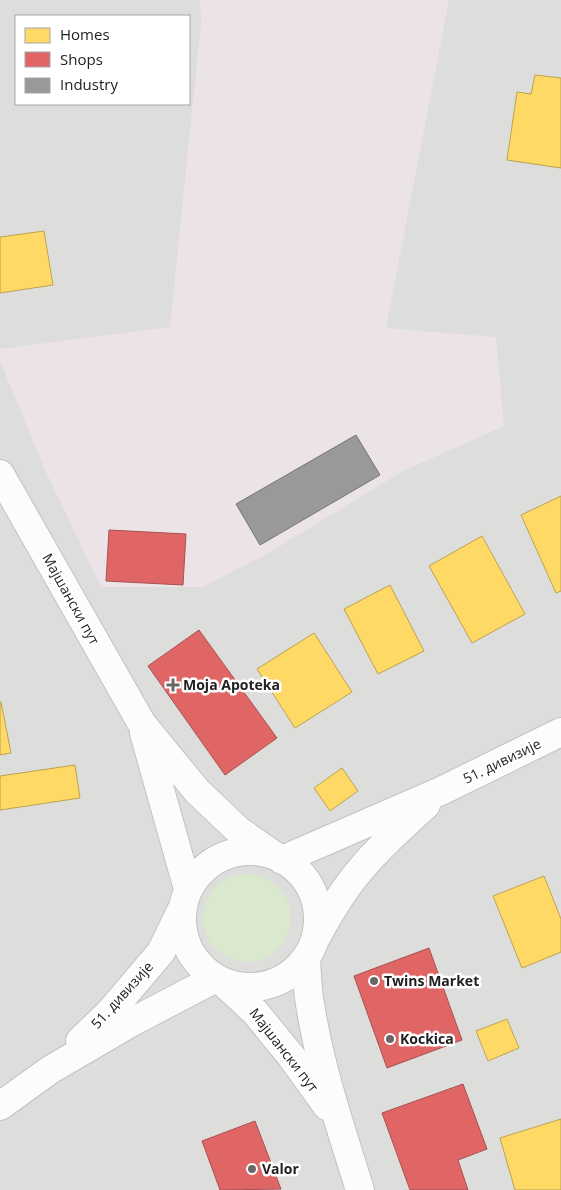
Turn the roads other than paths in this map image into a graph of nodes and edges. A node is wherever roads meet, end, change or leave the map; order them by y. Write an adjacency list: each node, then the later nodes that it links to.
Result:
1 (0, 474): 2 (street, Мајшански пут)
2 (142, 724): 5 (street, Мајшански пут); 6 (street, Мајшански пут)
3 (561, 732): 4 (street, 51. дивизије)
4 (443, 790): 5 (street, 51. дивизије); 7 (street, 51. дивизије)
5 (277, 857): 6 (street); 7 (street)
6 (185, 900): 8 (street); 9 (street, 51. дивизије)
7 (311, 948): 8 (street); 11 (street, Мајшански пут)
8 (220, 981): 9 (street, 51. дивизије); 11 (street, Мајшански пут)
9 (50, 1070): 10 (street, 51. дивизије)
10 (0, 1106)
11 (338, 1121): 12 (street, Мајшански пут)
12 (360, 1190)

